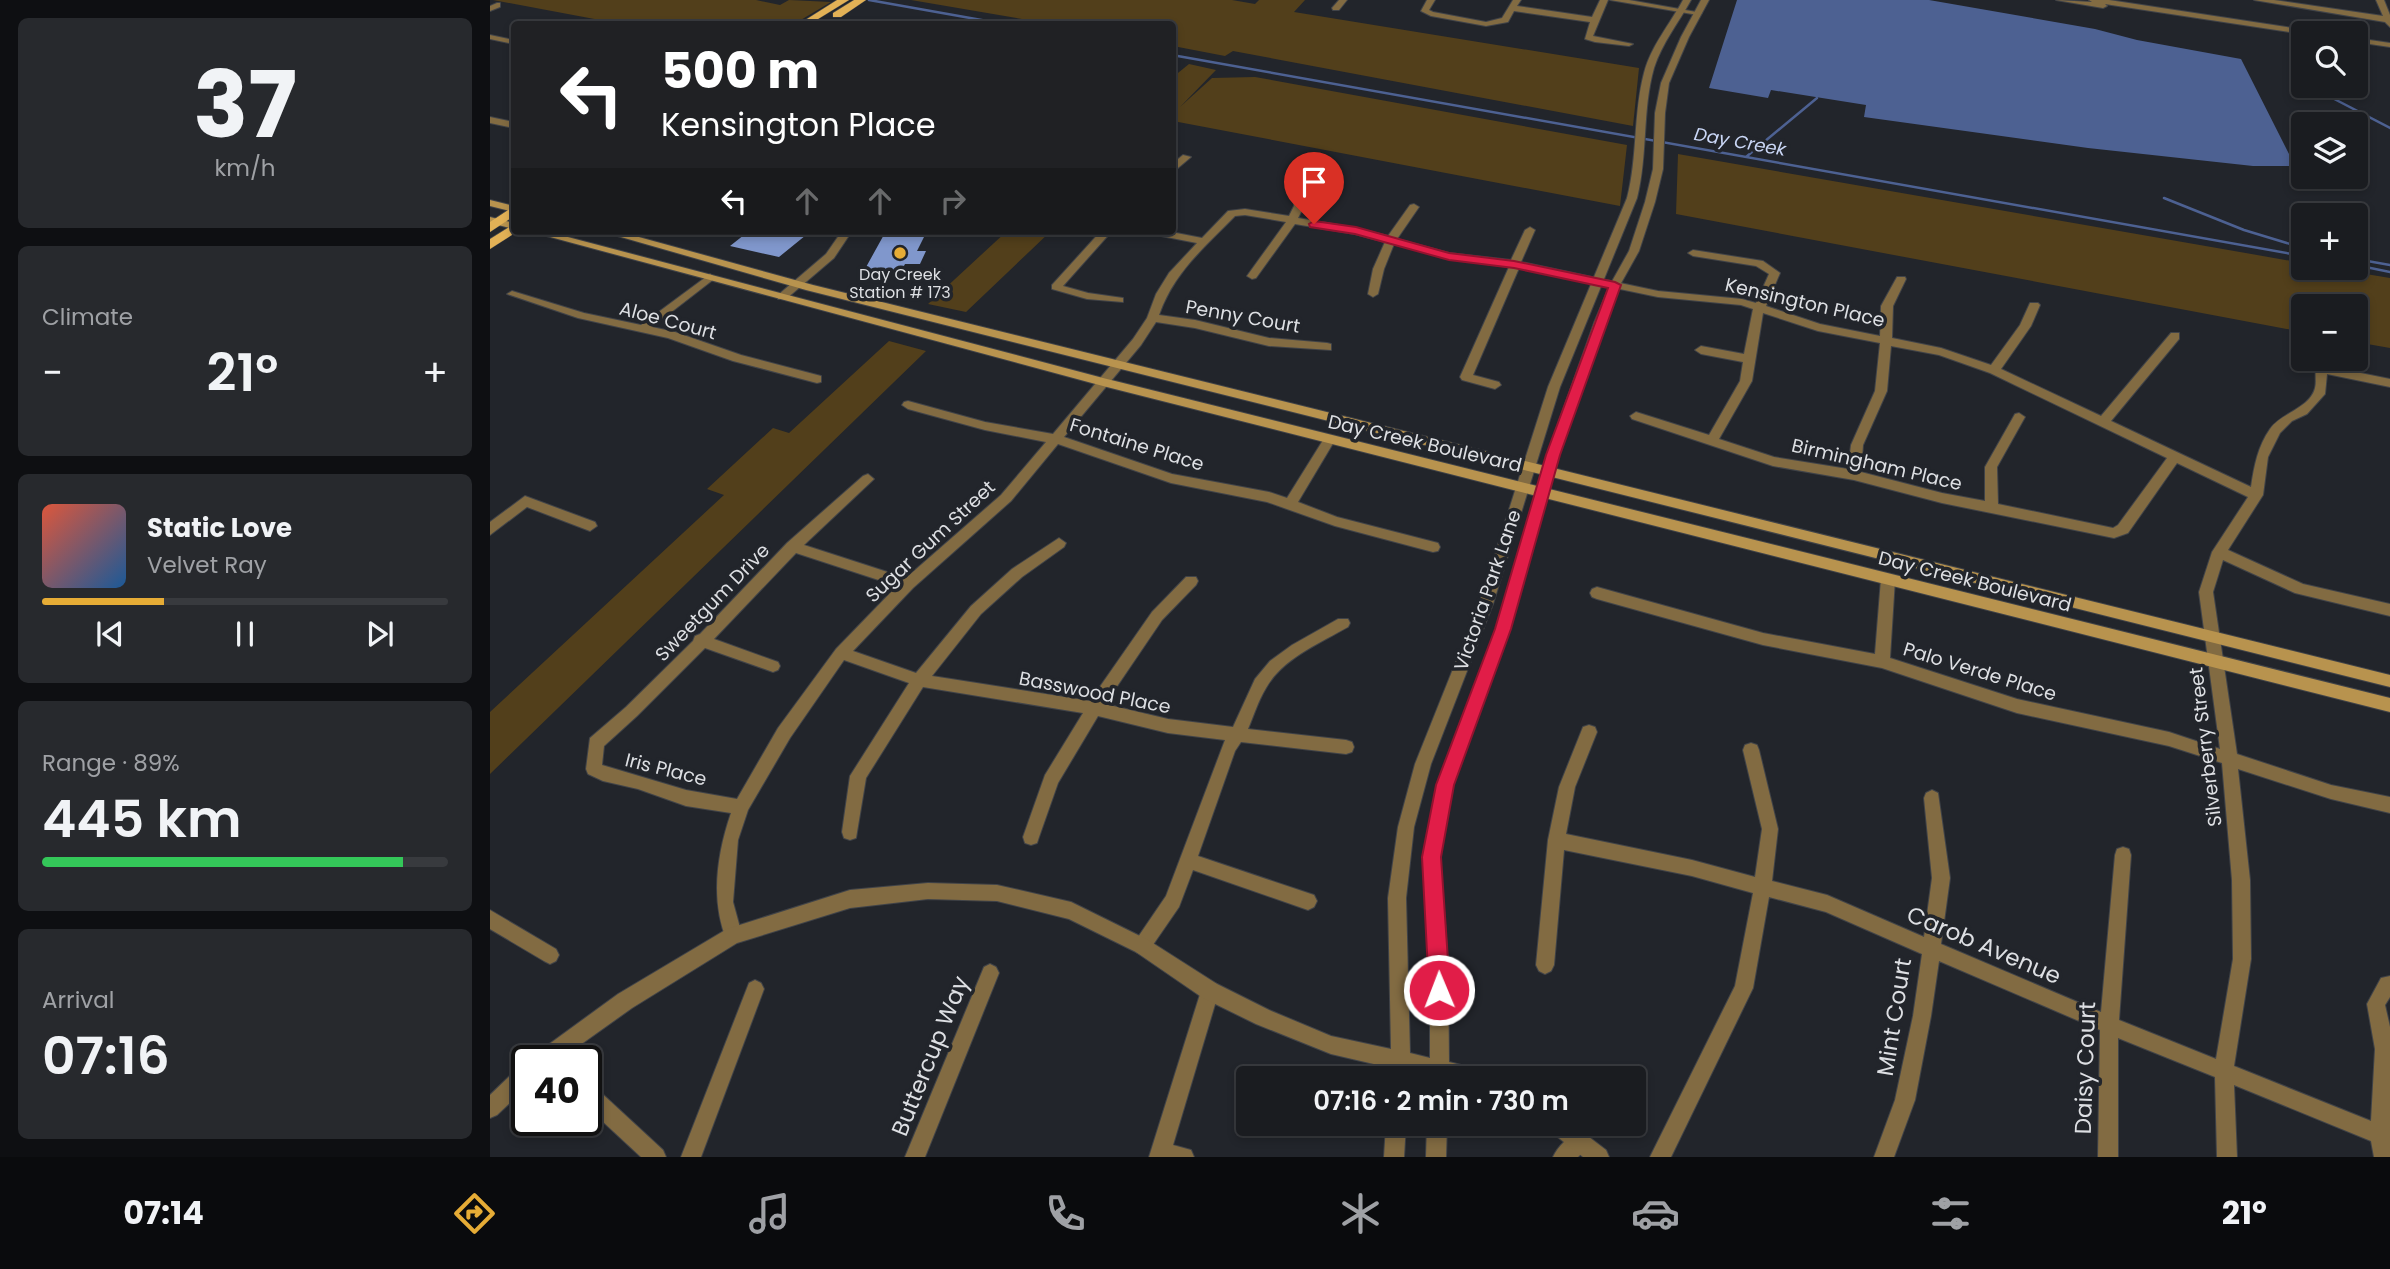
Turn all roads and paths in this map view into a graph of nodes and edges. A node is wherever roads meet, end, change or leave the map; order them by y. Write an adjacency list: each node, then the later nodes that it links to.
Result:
1 (844, 0): 20 (main road)
2 (860, 0): 21 (main road)
3 (1343, 0): 15 (street)
4 (1432, 0): 14 (street)
5 (1604, 0): 19 (street)
6 (1614, 0): 16 (street)
7 (1687, 0): 16 (street, Victoria Park Lane)
8 (1706, 0): 18 (street, Victoria Park Lane)
9 (2060, 0): 17 (street)
10 (2094, 0): 17 (street)
11 (2167, 0): 17 (street)
12 (2258, 0): 22 (street)
13 (2380, 0): 22 (street)
14 (1514, 4): 19 (street)
15 (1336, 8)
16 (1681, 10): 18 (street); 57 (street, Victoria Park Lane)
17 (2170, 12): 23 (street)
18 (1698, 13): 59 (street, Victoria Park Lane)
19 (1594, 20): 27 (street)
20 (809, 21)
21 (827, 21)
22 (2389, 22)
23 (2291, 30)
24 (490, 37): 25 (street)
25 (511, 42)
26 (2368, 42): 28 (street)
27 (1629, 44)
28 (2390, 46)
29 (490, 120): 30 (street)
30 (511, 124)
31 (1186, 157): 32 (street)
32 (1176, 166)
33 (1298, 180): 39 (street)
34 (490, 203): 36 (main road)
35 (1415, 207): 49 (street)
36 (511, 209)
37 (511, 212): 40 (main road)
38 (1238, 212): 39 (street, Kensington Place); 50 (street, Sugar Gum Street)
39 (1292, 221): 49 (street, Kensington Place); 54 (street)
40 (493, 223): 41 (main road)
41 (511, 226)
42 (511, 229): 51 (main road)
43 (1530, 230): 53 (street)
44 (548, 235): 55 (main road, Day Creek Boulevard)
45 (620, 235): 58 (main road, Day Creek Boulevard)
46 (844, 235): 58 (street)
47 (1103, 235): 63 (street)
48 (1171, 235): 50 (street)
49 (1390, 240): 53 (street, Kensington Place); 61 (street)
50 (1205, 242): 66 (street, Sugar Gum Street)
51 (490, 245)
52 (1693, 253): 65 (street)
53 (1514, 264): 57 (street, Kensington Place); 78 (street)
54 (1252, 276)
55 (710, 277): 62 (main road, Day Creek Boulevard); 67 (street)
56 (1901, 279): 69 (street)
57 (1599, 282): 59 (street, Kensington Place); 87 (street, Victoria Park Lane)
58 (798, 284): 62 (street); 73 (main road, Day Creek Boulevard)
59 (1615, 285): 65 (street, Kensington Place); 88 (street, Victoria Park Lane)
60 (512, 294): 67 (street, Aloe Court)
61 (1373, 294)
62 (782, 298): 76 (main road, Day Creek Boulevard)
63 (1119, 300)
64 (2034, 305): 74 (street)
65 (1759, 308): 69 (street, Kensington Place); 72 (street)
66 (1153, 318): 70 (street, Penny Court); 73 (street, Sugar Gum Street)
67 (643, 329): 75 (street, Aloe Court)
68 (2175, 336): 82 (street)
69 (1885, 340): 74 (street, Kensington Place); 89 (street)
70 (1327, 347)
71 (1701, 350): 72 (street)
72 (1750, 359): 85 (street)
73 (1117, 365): 76 (street, Sugar Gum Street); 87 (main road, Day Creek Boulevard)
74 (1994, 370): 82 (street, Kensington Place)
75 (817, 379)
76 (1103, 382): 83 (street, Sugar Gum Street); 84 (main road, Day Creek Boulevard)
77 (2390, 383): 93 (street, Silverberry Street)
78 (1495, 385)
79 (908, 405): 83 (street, Fontaine Place)
80 (1636, 416): 85 (street, Birmingham Place)
81 (2019, 417): 95 (street)
82 (2103, 422): 86 (street, Kensington Place)
83 (1056, 439): 94 (street, Fontaine Place); 104 (street, Sugar Gum Street)
84 (1329, 440): 91 (main road, Day Creek Boulevard); 94 (street)
85 (1712, 440): 89 (street, Birmingham Place)
86 (2174, 457): 93 (street, Kensington Place); 95 (street, Birmingham Place)
87 (1529, 467): 88 (main road, Day Creek Boulevard); 91 (street, Victoria Park Lane)
88 (1548, 472): 92 (street, Victoria Park Lane); 108 (main road, Day Creek Boulevard)
89 (1854, 475): 95 (street, Birmingham Place)
90 (868, 479): 99 (street, Sweetgum Drive)
91 (1523, 486): 92 (main road, Day Creek Boulevard); 147 (street, Victoria Park Lane)
92 (1542, 491): 102 (main road, Day Creek Boulevard); 148 (street, Victoria Park Lane)
93 (2256, 495): 101 (street, Silverberry Street)
94 (1290, 505): 100 (street, Fontaine Place)
95 (1992, 509)
96 (590, 526): 97 (street)
97 (490, 530)
98 (1059, 543): 114 (street)
99 (792, 547): 104 (street); 109 (street, Sweetgum Drive)
100 (1433, 547)
101 (2219, 552): 106 (street); 108 (street, Silverberry Street)
102 (1888, 579): 111 (street); 112 (main road, Day Creek Boulevard)
103 (1191, 581): 117 (street)
104 (908, 584): 110 (street, Sugar Gum Street)
105 (1597, 593): 111 (street, Palo Verde Place)
106 (2390, 610)
107 (1343, 623): 119 (street)
108 (2213, 638): 112 (street, Silverberry Street); 115 (main road, Day Creek Boulevard)
109 (701, 640): 113 (street); 122 (street, Sweetgum Drive)
110 (841, 653): 114 (street, Basswood Place); 126 (street, Sugar Gum Street)
111 (1882, 662): 123 (street, Palo Verde Place)
112 (2216, 663): 116 (main road, Day Creek Boulevard); 123 (street, Silverberry Street)
113 (773, 666)
114 (919, 680): 117 (street, Basswood Place); 127 (street)
115 (2390, 681)
116 (2390, 705)
117 (1094, 708): 119 (street, Basswood Place); 128 (street)
118 (1589, 732): 129 (street)
119 (1239, 735): 120 (street, Basswood Place); 131 (street)
120 (1346, 747)
121 (1751, 750): 132 (street)
122 (593, 757): 126 (street, Iris Place)
123 (2229, 757): 125 (street, Palo Verde Place); 149 (street, Silverberry Street)
124 (1932, 798): 137 (street, Mint Court)
125 (2390, 805)
126 (741, 807): 135 (street, Sugar Gum Street)
127 (850, 832)
128 (1031, 837)
129 (1556, 840): 132 (street, Carob Avenue); 139 (street)
130 (2123, 855): 144 (street, Daisy Court)
131 (1189, 861): 133 (street); 136 (street)
132 (1763, 885): 137 (street, Carob Avenue); 167 (street)
133 (1308, 901)
134 (490, 919): 138 (street)
135 (733, 935): 136 (street); 145 (street)
136 (1142, 946): 143 (street)
137 (1930, 948): 144 (street, Carob Avenue); 168 (street, Mint Court)
138 (550, 955)
139 (1545, 965)
140 (990, 973): 161 (street, Buttercup Way)
141 (2389, 985): 153 (street)
142 (755, 989): 160 (street)
143 (1210, 991): 146 (street); 158 (street)
144 (2109, 1025): 149 (street, Carob Avenue); 169 (street, Daisy Court)
145 (565, 1045)
146 (1391, 1066)
147 (1400, 1066)
148 (1440, 1066)
149 (2224, 1071): 153 (street, Carob Avenue); 170 (street, Silverberry Street)
150 (511, 1088): 152 (street)
151 (602, 1107): 159 (street)
152 (490, 1108)
153 (2380, 1135): 171 (street)
154 (1395, 1136): 163 (street)
155 (1437, 1136): 164 (street)
156 (1573, 1136): 157 (street)
157 (1580, 1141): 165 (street); 166 (street)
158 (1160, 1155): 162 (street)
159 (656, 1157)
160 (691, 1157)
161 (915, 1157)
162 (1184, 1157)
163 (1394, 1157)
164 (1436, 1157)
165 (1563, 1157)
166 (1599, 1157)
167 (1660, 1157)
168 (1884, 1157)
169 (2108, 1157)
170 (2227, 1157)
171 (2384, 1157)

